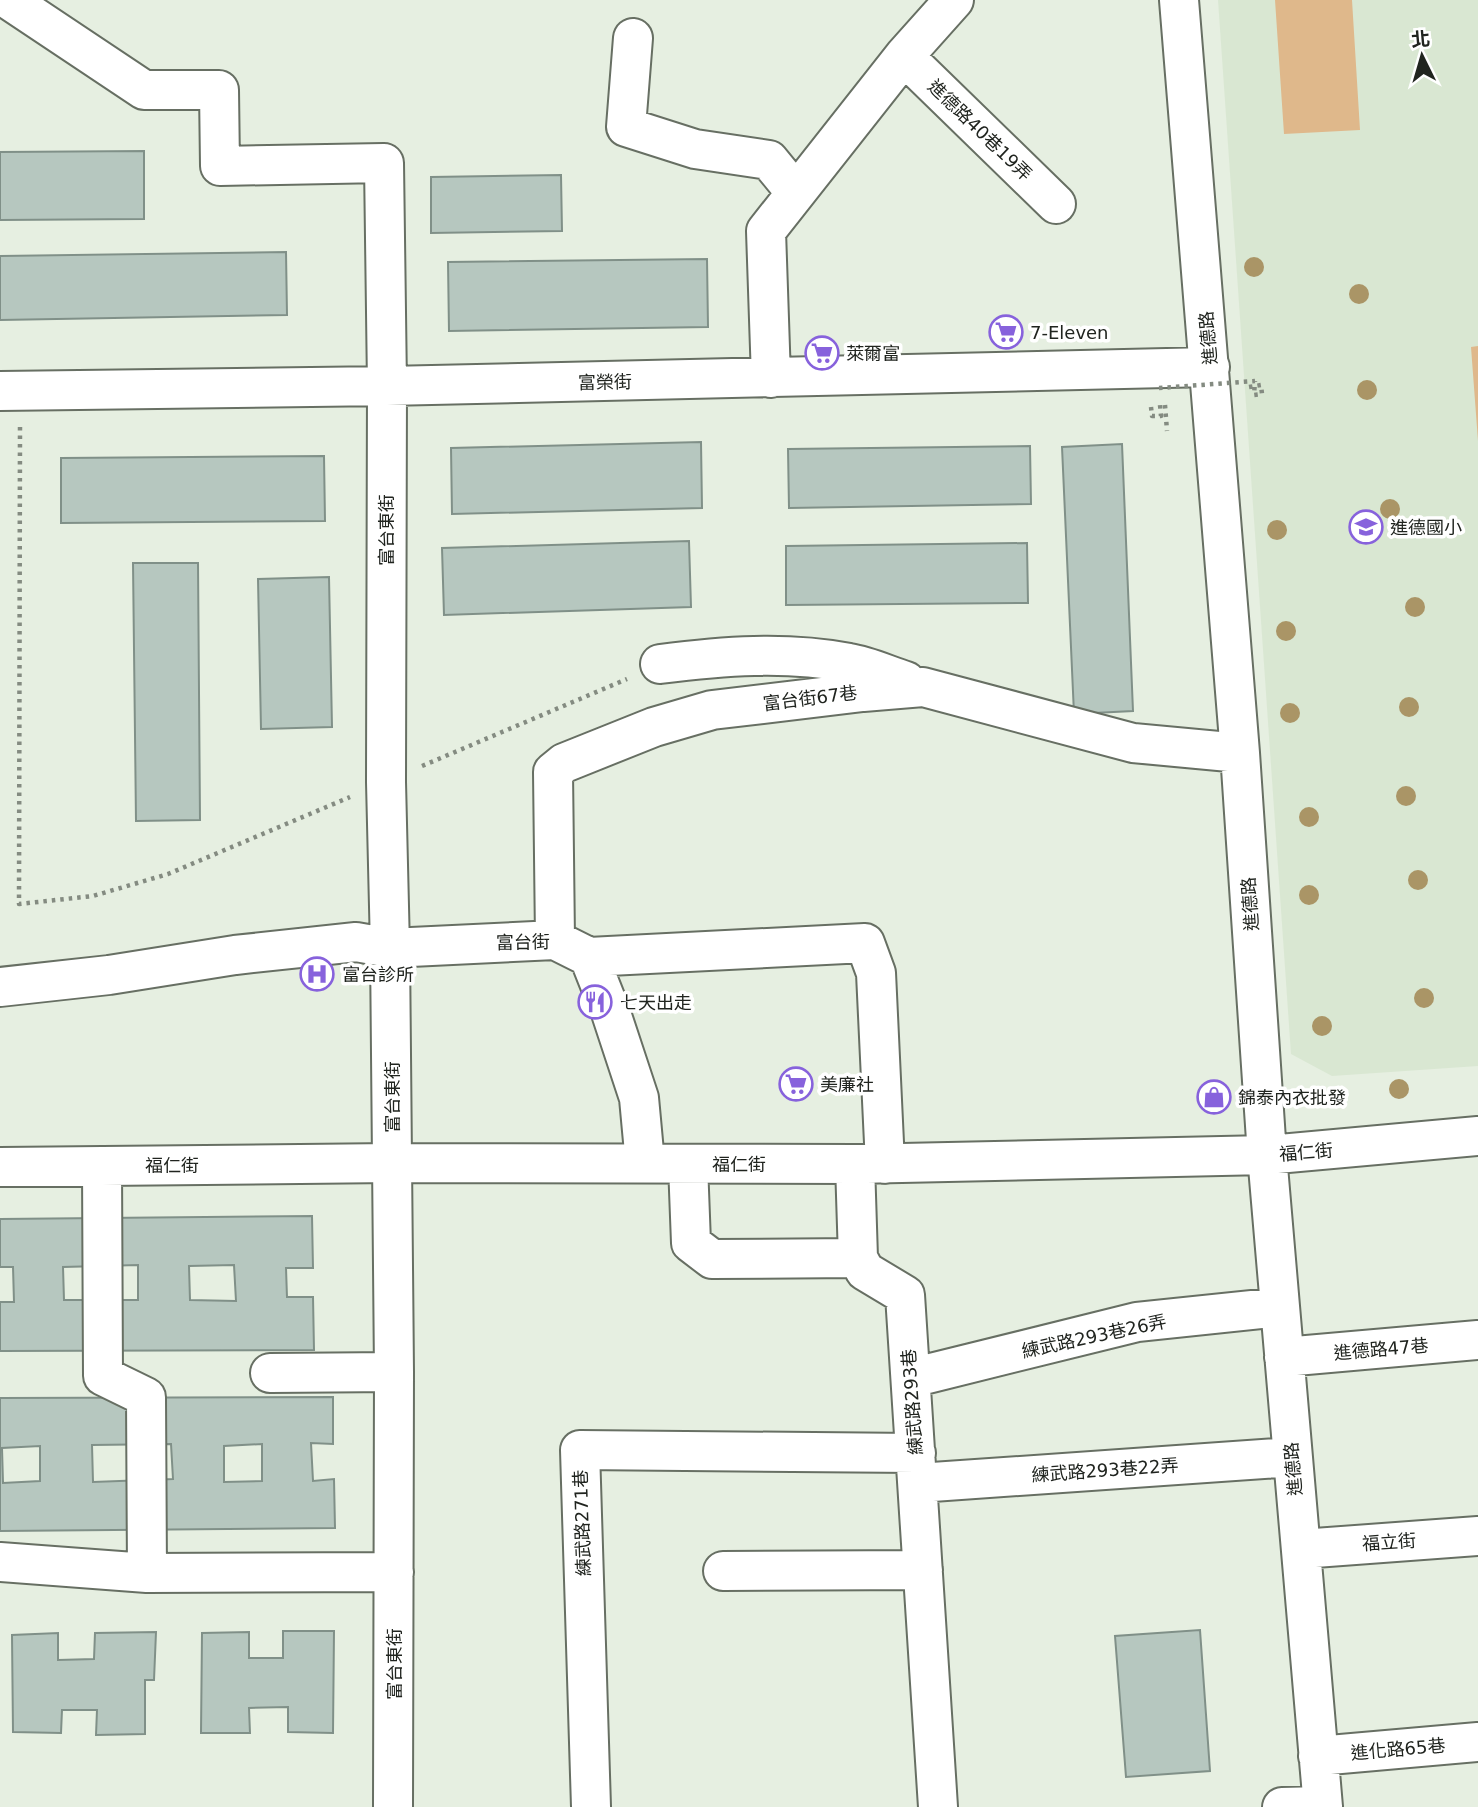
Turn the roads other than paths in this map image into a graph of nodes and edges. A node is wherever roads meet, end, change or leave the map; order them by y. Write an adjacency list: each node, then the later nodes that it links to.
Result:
1 (9, 0): 10 (street, 富台東街)
2 (954, 0): 5 (street)
3 (1179, 0): 8 (street, 進德路)
4 (633, 38): 6 (street)
5 (904, 56): 6 (street); 7 (street, 進德路40巷19弄)
6 (796, 193): 9 (street)
7 (1056, 204)
8 (1210, 367): 9 (street, 富榮街); 14 (street, 進德路)
9 (771, 378): 10 (street, 富榮街)
10 (387, 386): 11 (street, 富榮街); 16 (street, 富台東街)
11 (10, 391)
12 (660, 664): 13 (street)
13 (923, 687): 14 (street, 富台街67巷); 15 (street, 富台街67巷)
14 (1240, 753): 20 (street, 進德路)
15 (555, 940): 16 (street, 富台街); 17 (street, 富台街)
16 (390, 948): 18 (street, 富台街); 21 (street, 富台東街)
17 (589, 957): 22 (street); 24 (street, 富台街)
18 (0, 987)
19 (1478, 1136): 20 (street, 福仁街)
20 (1267, 1155): 24 (street, 福仁街); 28 (street, 進德路)
21 (392, 1163): 22 (street, 福仁街); 25 (street, 福仁街); 31 (street, 富台東街)
22 (645, 1163): 23 (street, 福仁街)
23 (688, 1164): 24 (street, 福仁街); 27 (street)
24 (870, 1164): 27 (street)
25 (102, 1166): 26 (street, 福仁街); 42 (street)
26 (0, 1167)
27 (858, 1258): 33 (street, 練武路293巷)
28 (1280, 1307): 30 (street, 進德路); 33 (street, 練武路293巷26弄)
29 (1478, 1340): 30 (street, 進德路47巷)
30 (1284, 1357): 34 (street, 進德路)
31 (394, 1372): 32 (street); 41 (street, 富台東街)
32 (271, 1373)
33 (911, 1378): 35 (street, 練武路293巷)
34 (1292, 1457): 35 (street, 練武路293巷22弄); 37 (street, 進德路)
35 (917, 1468): 39 (street, 練武路293巷); 47 (street, 練武路271巷)
36 (1478, 1536): 37 (street, 福立街)
37 (1301, 1549): 44 (street, 進德路)
38 (0, 1562): 42 (street)
39 (923, 1570): 40 (street); 48 (street, 練武路293巷)
40 (723, 1571)
41 (394, 1572): 42 (street); 46 (street, 富台東街)
42 (147, 1573)
43 (1478, 1742): 44 (street, 進化路65巷)
44 (1318, 1756): 45 (street, 進德路)
45 (1323, 1806): 49 (street)
46 (393, 1807)
47 (591, 1807)
48 (938, 1807)
49 (1282, 1807)

